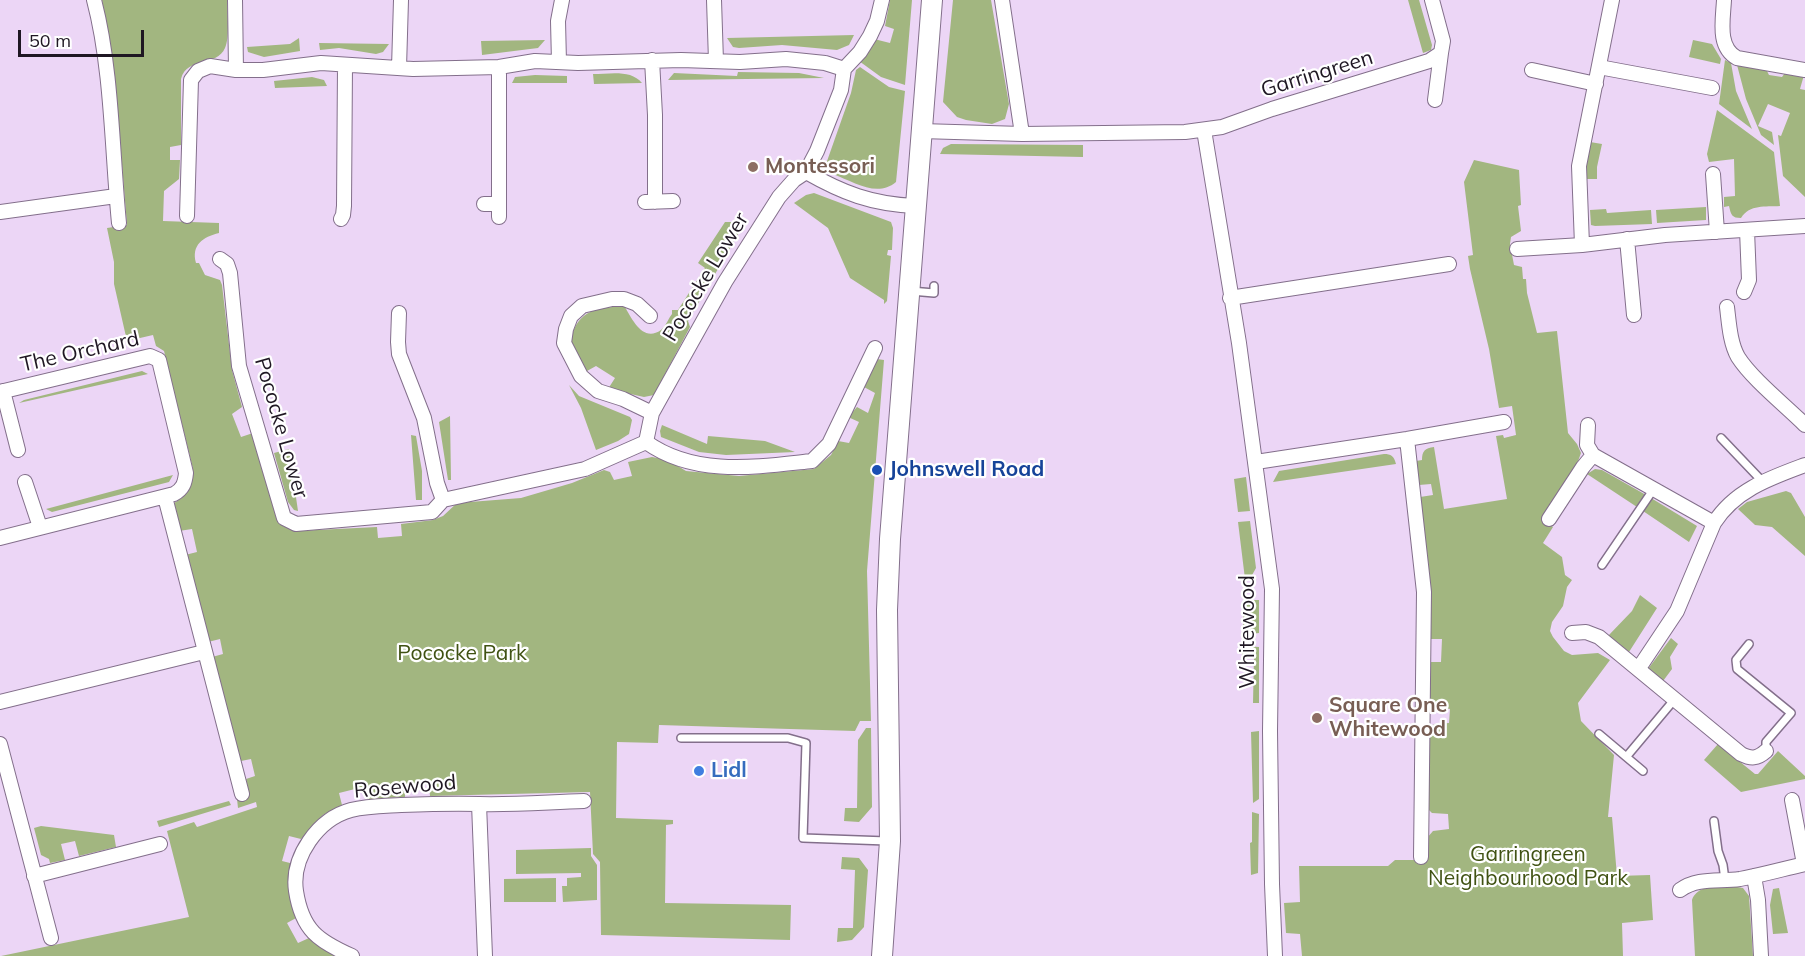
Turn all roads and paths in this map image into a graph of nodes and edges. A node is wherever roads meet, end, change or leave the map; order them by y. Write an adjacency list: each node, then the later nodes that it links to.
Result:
1 (94, 0): 32 (street)
2 (236, 0): 21 (street)
3 (401, 0): 19 (street)
4 (562, 0): 15 (street)
5 (714, 0): 14 (street)
6 (882, 0): 20 (street)
7 (932, 0): 28 (street)
8 (1002, 0): 29 (street)
9 (1432, 0): 12 (street)
10 (1612, 0): 18 (street)
11 (1724, 0): 23 (street)
12 (1441, 53): 26 (street); 27 (street, Garringreen)
13 (652, 60): 14 (street); 15 (street); 33 (street)
14 (716, 61): 20 (street)
15 (559, 62): 17 (street)
16 (345, 65): 19 (street); 21 (street); 36 (street)
17 (499, 67): 19 (street); 34 (street)
18 (1599, 67): 24 (street); 25 (street)
19 (399, 68)
20 (844, 69): 30 (street)
21 (237, 70): 38 (street)
22 (1532, 70): 24 (street)
23 (1805, 70)
24 (1596, 84): 44 (street)
25 (1712, 88)
26 (1435, 100)
27 (1204, 130): 29 (street, Garringreen); 51 (street)
28 (921, 131): 29 (street, Garringreen); 35 (street)
29 (1022, 134)
30 (806, 172): 35 (street); 58 (street, Pococke Lower)
31 (1713, 174): 42 (street)
32 (116, 196): 37 (street); 39 (street)
33 (673, 201)
34 (484, 204)
35 (915, 206): 49 (street)
36 (347, 210)
37 (0, 212)
38 (188, 216)
39 (119, 223)
40 (1805, 226): 41 (street)
41 (1747, 230): 42 (street); 50 (street)
42 (1717, 232): 43 (street)
43 (1627, 239): 44 (street); 54 (street)
44 (1582, 245): 45 (street)
45 (1517, 249)
46 (220, 259): 73 (street, Pococke Lower)
47 (1449, 264): 51 (street)
48 (934, 286): 49 (lane)
49 (908, 291): 97 (street)
50 (1744, 292)
51 (1230, 298): 67 (street)
52 (1726, 307): 61 (street)
53 (399, 313): 73 (street)
54 (1634, 315)
55 (650, 316): 58 (street, Pococke Lower)
56 (875, 348): 64 (street)
57 (2, 392): 65 (street); 72 (street, The Orchard)
58 (652, 412): 64 (street, Pococke Lower)
59 (1504, 422): 63 (street)
60 (1588, 425): 66 (street)
61 (1805, 425)
62 (1721, 438): 69 (lane)
63 (1407, 439): 67 (street); 99 (street)
64 (646, 442): 73 (street, Pococke Lower)
65 (18, 450)
66 (1593, 455): 71 (street); 74 (street)
67 (1256, 462): 109 (street, Whitewood)
68 (1805, 465): 69 (street)
69 (1762, 481): 75 (street)
70 (25, 482): 76 (street)
71 (1653, 490): 75 (street); 78 (lane)
72 (165, 497): 76 (street, The Orchard); 81 (street)
73 (443, 500)
74 (1550, 519)
75 (1714, 523): 82 (street)
76 (40, 527): 77 (street, The Orchard)
77 (0, 538)
78 (1602, 565)
79 (1572, 633): 82 (street)
80 (1749, 644): 88 (lane)
81 (204, 652): 84 (street); 92 (street)
82 (1639, 668): 83 (street)
83 (1674, 700): 88 (street); 89 (lane)
84 (0, 702)
85 (1599, 734): 89 (lane)
86 (681, 738): 97 (lane)
87 (0, 744): 91 (street)
88 (1766, 751)
89 (1627, 756): 90 (lane)
90 (1643, 771)
91 (5, 784): 101 (street)
92 (242, 794)
93 (1792, 800): 100 (street)
94 (584, 801): 95 (street, Rosewood)
95 (479, 804): 106 (street, Rosewood); 107 (street, Rosewood)
96 (1714, 821): 103 (lane)
97 (890, 842): 108 (street)
98 (160, 844): 101 (street)
99 (1421, 857)
100 (1804, 864): 102 (street)
101 (34, 876): 105 (street)
102 (1754, 876): 103 (street); 110 (street)
103 (1725, 880): 104 (street)
104 (1680, 890)
105 (51, 938)
106 (352, 956)
107 (484, 956)
108 (882, 956)
109 (1275, 956)
110 (1761, 956)

